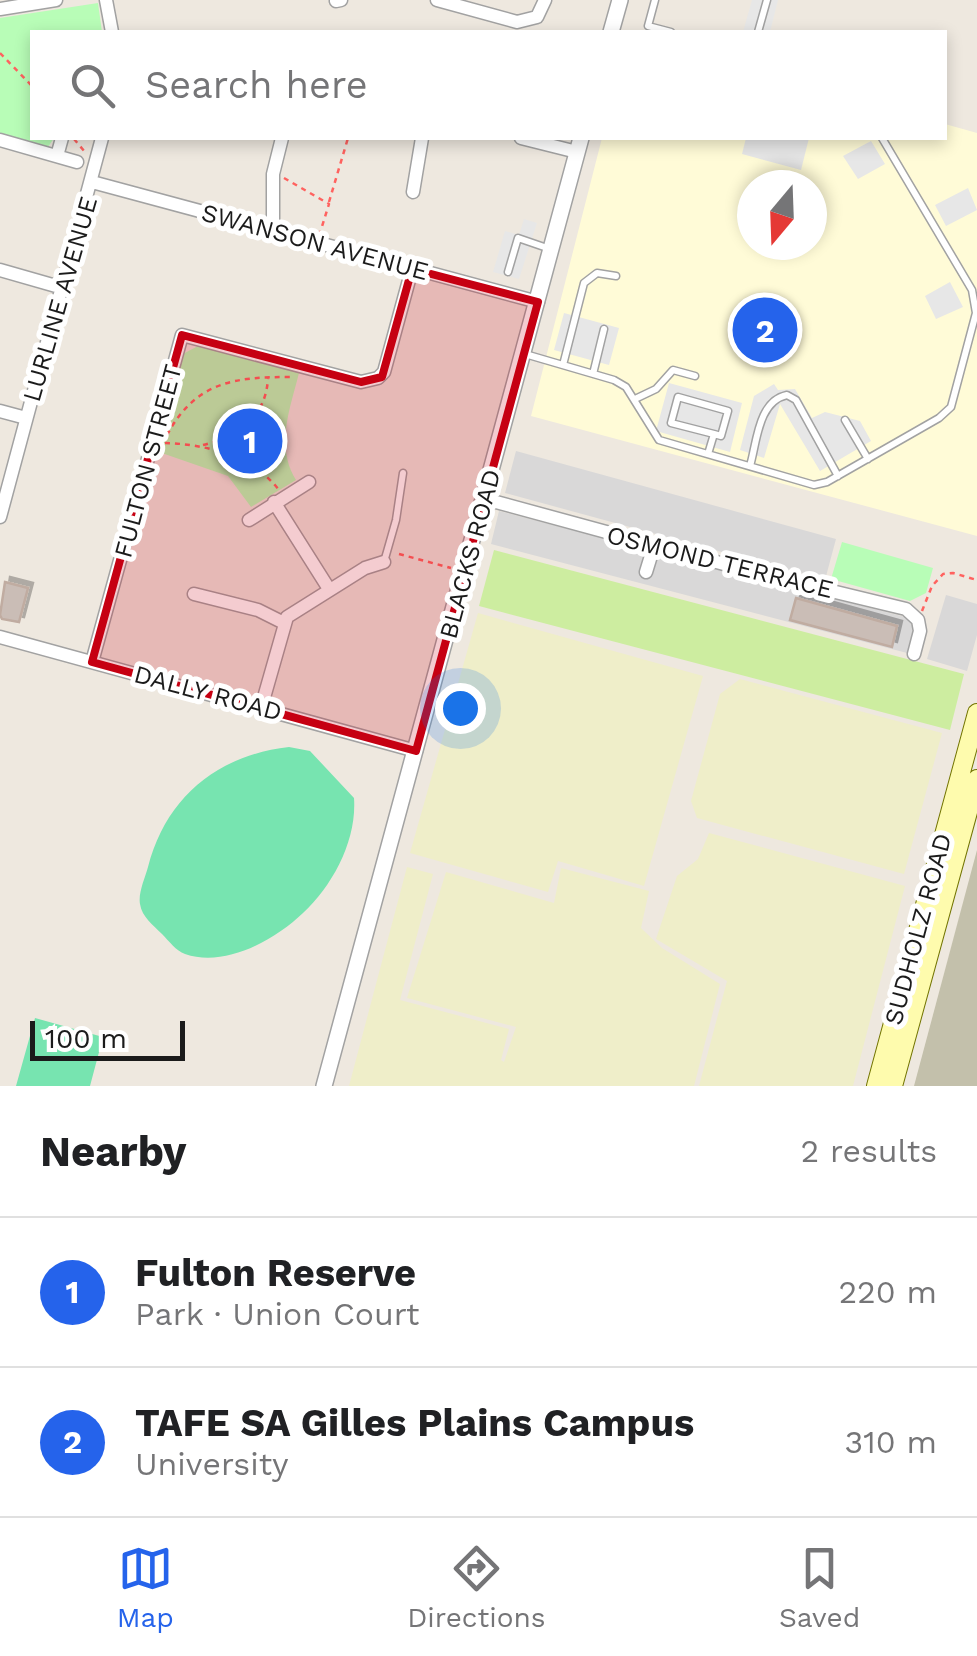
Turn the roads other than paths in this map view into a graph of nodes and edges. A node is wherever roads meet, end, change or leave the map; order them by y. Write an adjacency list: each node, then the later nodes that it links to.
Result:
1 (56, 0): 8 (street)
2 (106, 0): 9 (street)
3 (437, 0): 4 (street)
4 (544, 0)
5 (620, 0): 10 (street)
6 (655, 0): 11 (lane)
7 (767, 0): 12 (lane)
8 (0, 10)
9 (112, 30)
10 (611, 30)
11 (663, 30)
12 (759, 30)
13 (0, 140): 21 (street)
14 (61, 140): 21 (street)
15 (102, 140): 23 (street, LURLINE AVENUE)
16 (282, 140): 25 (street)
17 (422, 140): 24 (street)
18 (540, 140): 20 (street)
19 (883, 140): 44 (lane)
20 (579, 144): 26 (street, BLACKS ROAD)
21 (57, 156): 22 (street)
22 (82, 158)
23 (92, 182): 25 (street, SWANSON AVENUE); 31 (street, LURLINE AVENUE)
24 (413, 192)
25 (273, 231): 27 (street, SWANSON AVENUE)
26 (552, 250): 29 (lane); 32 (street, BLACKS ROAD)
27 (412, 269): 32 (street, SWANSON AVENUE); 61 (street, FULTON STREET)
28 (0, 270): 31 (street)
29 (508, 272)
30 (616, 276): 35 (lane)
31 (63, 288): 40 (street, LURLINE AVENUE)
32 (538, 302): 34 (street, BLACKS ROAD)
33 (604, 329): 36 (lane)
34 (524, 354): 35 (lane); 50 (street, BLACKS ROAD)
35 (563, 365): 36 (lane)
36 (593, 374): 38 (lane)
37 (696, 376): 38 (lane)
38 (635, 399): 43 (lane)
39 (0, 411): 40 (street)
40 (26, 418): 51 (street, LURLINE AVENUE)
41 (845, 420): 44 (lane)
42 (714, 434): 42 (lane); 43 (lane)
43 (708, 454): 45 (lane)
44 (868, 459): 47 (lane)
45 (750, 466): 47 (lane); 47 (lane)
46 (403, 473): 54 (lane)
47 (838, 476)
48 (309, 482): 49 (street)
49 (276, 496): 52 (street); 56 (street)
50 (485, 499): 53 (street, OSMOND TERRACE); 64 (street, BLACKS ROAD)
51 (0, 517)
52 (249, 520)
53 (654, 546): 55 (street); 60 (street, OSMOND TERRACE)
54 (384, 562): 56 (street)
55 (646, 572)
56 (329, 589): 58 (street)
57 (194, 594): 58 (street)
58 (284, 623): 62 (street)
59 (0, 636): 61 (street, DALLY ROAD)
60 (914, 654)
61 (92, 662): 62 (street, DALLY ROAD)
62 (261, 708): 64 (street, DALLY ROAD)
63 (977, 714): 67 (main road, SUDHOLZ ROAD)
64 (416, 750): 66 (street, BLACKS ROAD)
65 (977, 779): 68 (main road, SUDHOLZ ROAD)
66 (324, 1086)
67 (876, 1086)
68 (893, 1086)

